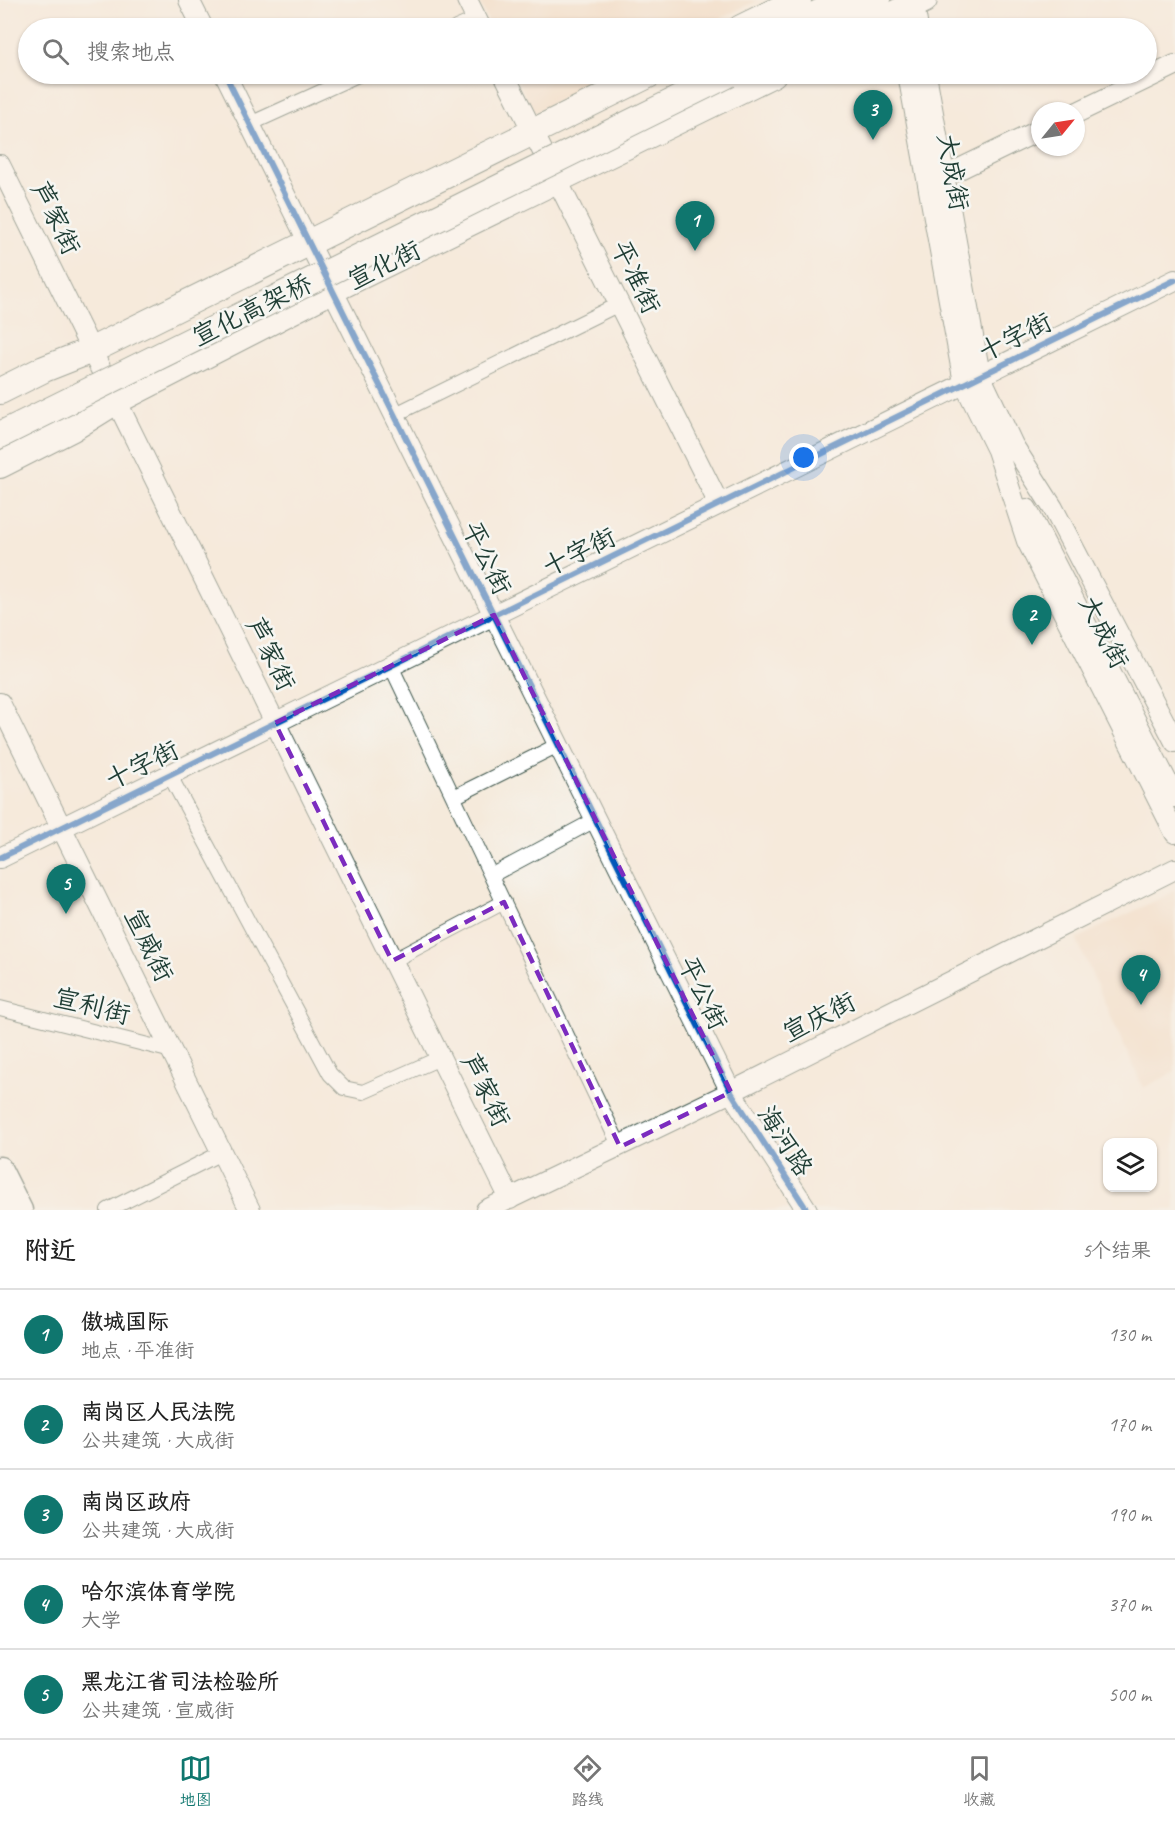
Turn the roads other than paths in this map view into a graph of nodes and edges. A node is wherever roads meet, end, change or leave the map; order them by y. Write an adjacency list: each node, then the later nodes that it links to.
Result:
1 (189, 0): 6 (street)
2 (467, 0): 7 (street)
3 (798, 0): 8 (highway)
4 (846, 0): 9 (highway)
5 (905, 9): 10 (highway); 11 (highway)
6 (198, 18)
7 (476, 18)
8 (761, 18)
9 (809, 18)
10 (865, 18)
11 (886, 18)
12 (1175, 65): 13 (street)
13 (1157, 74)
14 (230, 84): 25 (street, 平公街)
15 (338, 84): 25 (street)
16 (509, 84): 26 (street, 平准街)
17 (630, 84): 26 (highway, 宣化街)
18 (677, 84): 41 (highway, 宣化高架桥)
19 (709, 84): 42 (highway, 宣化高架桥, bridge)
20 (753, 84): 30 (highway, 宣化街)
21 (910, 84): 36 (street, 大成街)
22 (928, 84): 29 (street, 大成街)
23 (1136, 84): 24 (street)
24 (1085, 109)
25 (250, 124): 31 (street, 平公街)
26 (534, 132): 30 (street, 平准街); 31 (highway, 宣化街)
27 (1031, 134): 29 (street)
28 (0, 165): 35 (street, 芦家街)
29 (945, 176): 36 (street, 大成街)
30 (558, 180): 33 (highway, 宣化街); 34 (street, 平准街)
31 (309, 243): 33 (street, 平公街); 35 (highway, 宣化街)
32 (1175, 280): 36 (street, 十字街)
33 (332, 290): 38 (highway, 宣化街); 40 (street, 平公街)
34 (619, 304): 40 (street); 46 (street, 平准街)
35 (92, 350): 37 (highway, 宣化街); 38 (street, 芦家街); 39 (highway)
36 (972, 379): 43 (street, 大成街); 46 (street, 十字街)
37 (0, 391)
38 (116, 401): 44 (highway); 45 (highway, 宣化街); 50 (street, 芦家街)
39 (0, 404)
40 (394, 415): 47 (street, 平公街)
41 (0, 419)
42 (0, 435)
43 (1005, 447): 51 (street, 大成街); 53 (street, 大成街); 55 (street, 大成街); 59 (street, 大成街)
44 (0, 451)
45 (0, 465)
46 (719, 504): 47 (street, 十字街)
47 (494, 615): 48 (street, 十字街); 52 (street, 平公街)
48 (391, 666): 50 (street, 十字街); 56 (street)
49 (0, 703): 58 (street, 宣威街)
50 (275, 723): 54 (street, 十字街); 64 (street, 芦家街)
51 (1175, 742)
52 (558, 745): 56 (street); 57 (street, 平公街)
53 (1175, 770)
54 (169, 774): 58 (street, 十字街); 67 (street)
55 (1175, 797)
56 (454, 798): 62 (street)
57 (595, 820): 62 (street); 68 (street, 平公街)
58 (61, 828): 60 (street, 十字街); 66 (street, 宣威街)
59 (1175, 833)
60 (0, 858)
61 (1175, 869): 68 (street, 宣庆街)
62 (492, 875): 63 (street)
63 (504, 902): 64 (street); 69 (street)
64 (392, 961): 67 (street, 芦家街)
65 (0, 1008): 66 (street, 宣利街)
66 (172, 1051): 70 (street, 宣威街)
67 (440, 1058): 73 (street, 芦家街)
68 (730, 1092): 69 (street, 宣庆街); 79 (street, 海河路)
69 (620, 1147): 73 (street, 宣庆街)
70 (222, 1153): 76 (street); 77 (street, 宣威街)
71 (0, 1168): 75 (main road)
72 (0, 1198): 74 (highway)
73 (510, 1199): 78 (street, 宣庆街)
74 (6, 1210)
75 (21, 1210)
76 (108, 1210)
77 (250, 1210)
78 (486, 1210)
79 (807, 1210)

